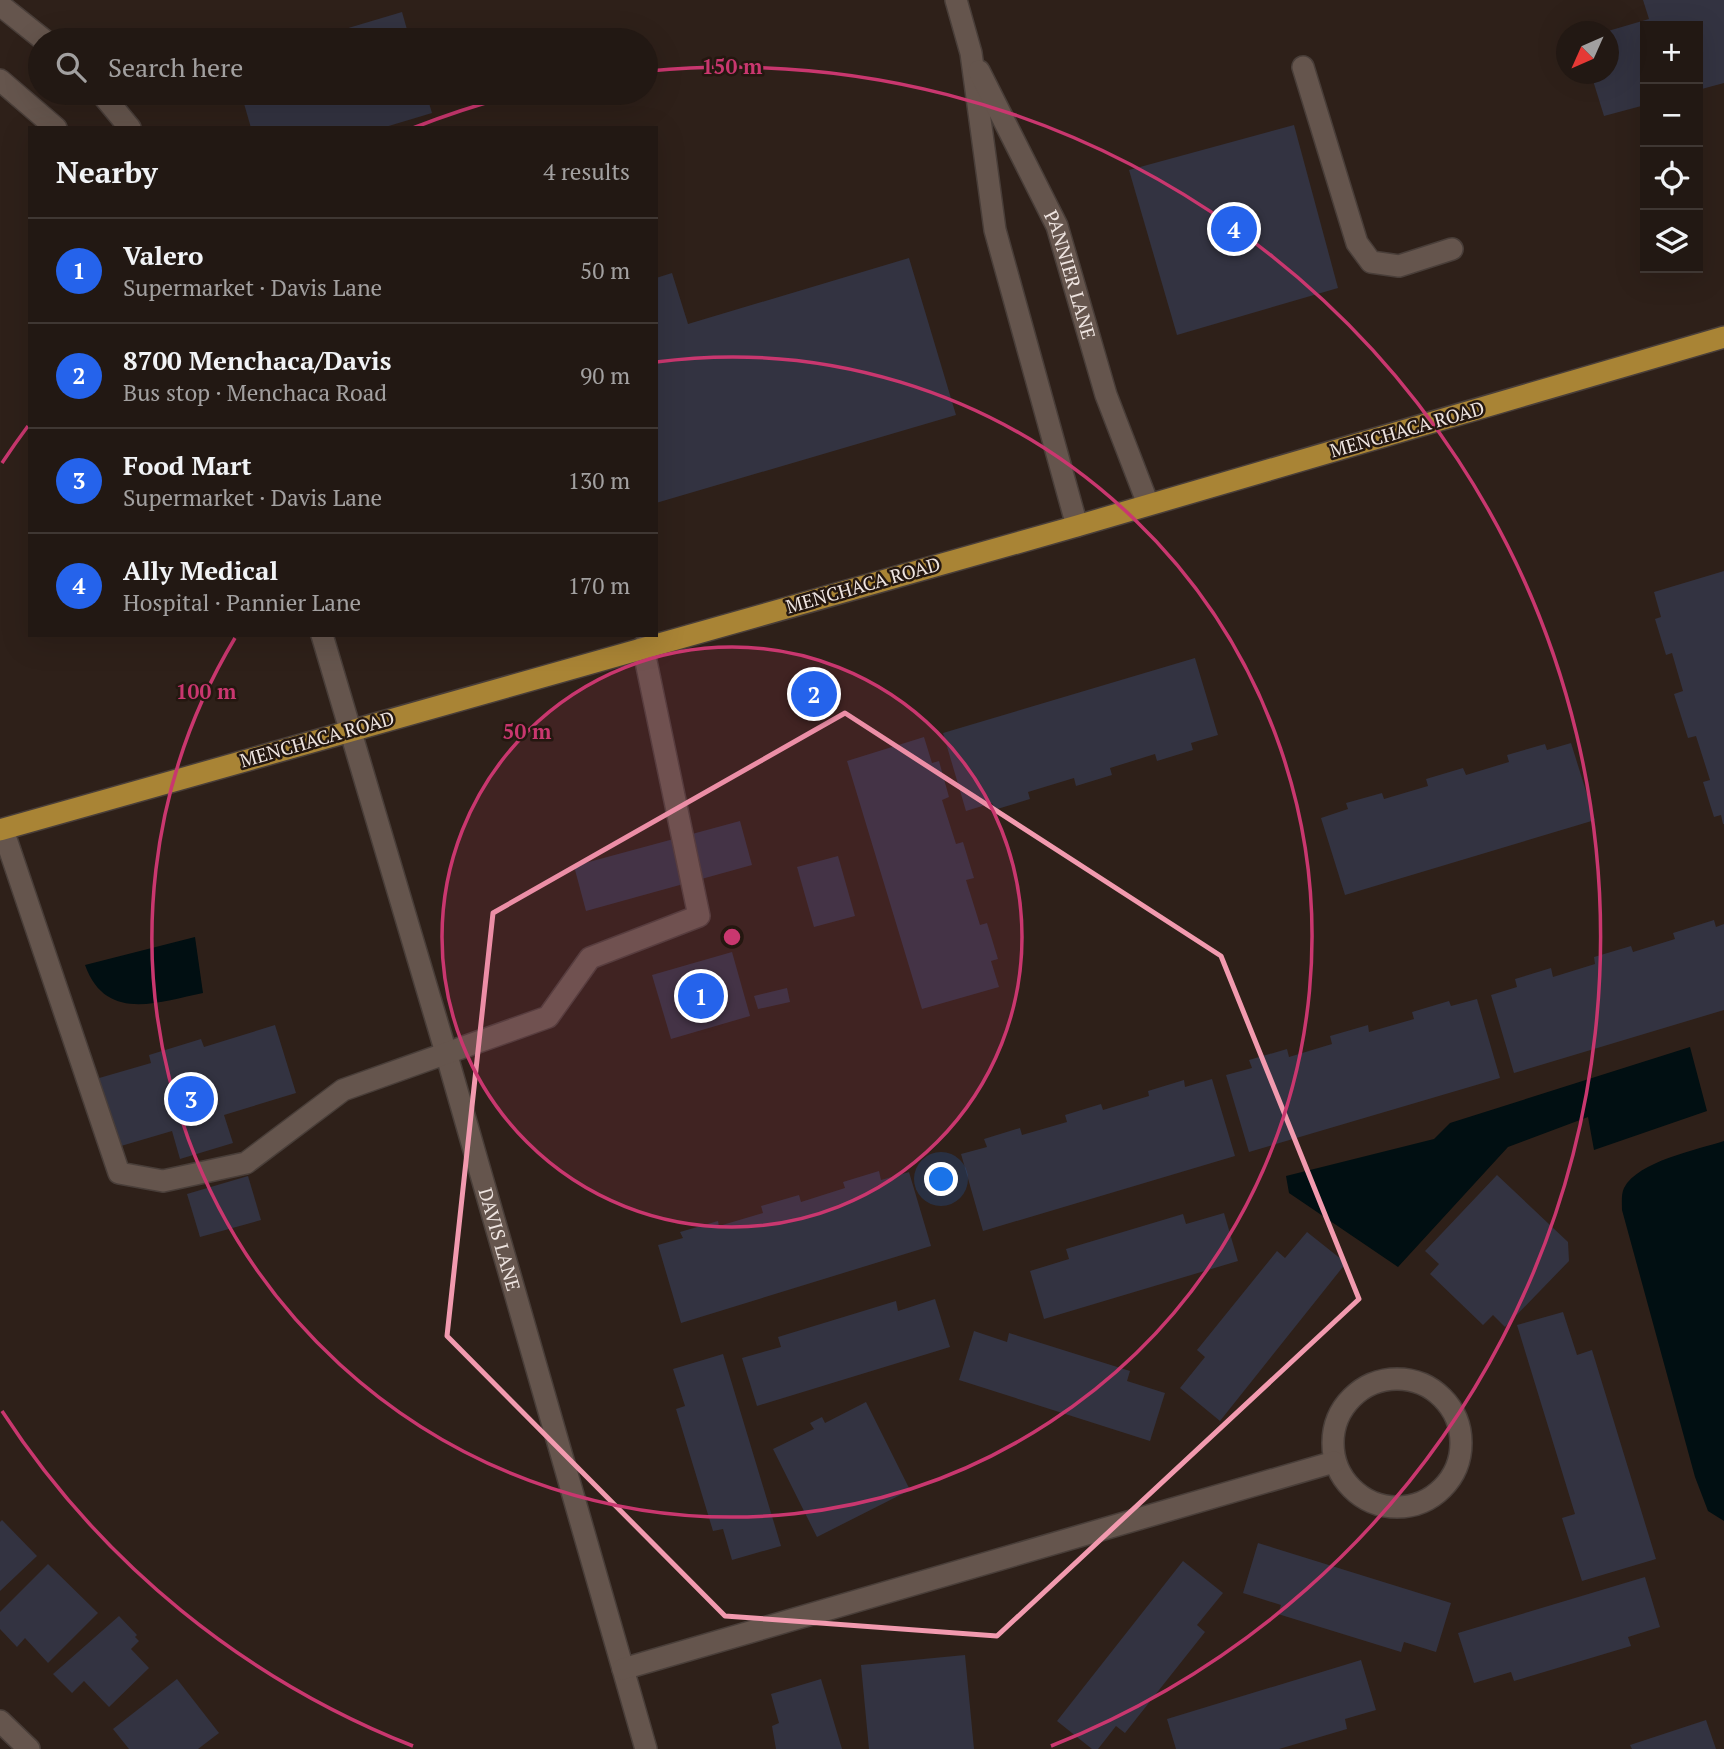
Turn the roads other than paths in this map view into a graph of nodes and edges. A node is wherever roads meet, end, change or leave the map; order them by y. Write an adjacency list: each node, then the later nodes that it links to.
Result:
1 (956, 0): 4 (street, PANNIER LANE)
2 (0, 5): 3 (street)
3 (29, 28)
4 (971, 54): 14 (street, PANNIER LANE); 15 (street, PANNIER LANE)
5 (1303, 66): 12 (street)
6 (0, 80): 7 (street)
7 (28, 104)
8 (29, 105): 10 (street)
9 (111, 105): 11 (street)
10 (54, 126)
11 (128, 126)
12 (1452, 249)
13 (1724, 337): 14 (main road, MENCHACA ROAD)
14 (1148, 504): 15 (main road, MENCHACA ROAD)
15 (1077, 526): 17 (main road, MENCHACA ROAD)
16 (323, 637): 18 (street, DAVIS LANE)
17 (643, 647): 18 (main road, MENCHACA ROAD); 20 (street)
18 (348, 731): 19 (main road, MENCHACA ROAD); 20 (street, DAVIS LANE)
19 (1, 830): 20 (street)
20 (447, 1056): 22 (street, DAVIS LANE)
21 (1334, 1462): 21 (street); 22 (street)
22 (623, 1669): 25 (street, DAVIS LANE)
23 (0, 1721): 24 (street)
24 (29, 1749)
25 (646, 1749)

